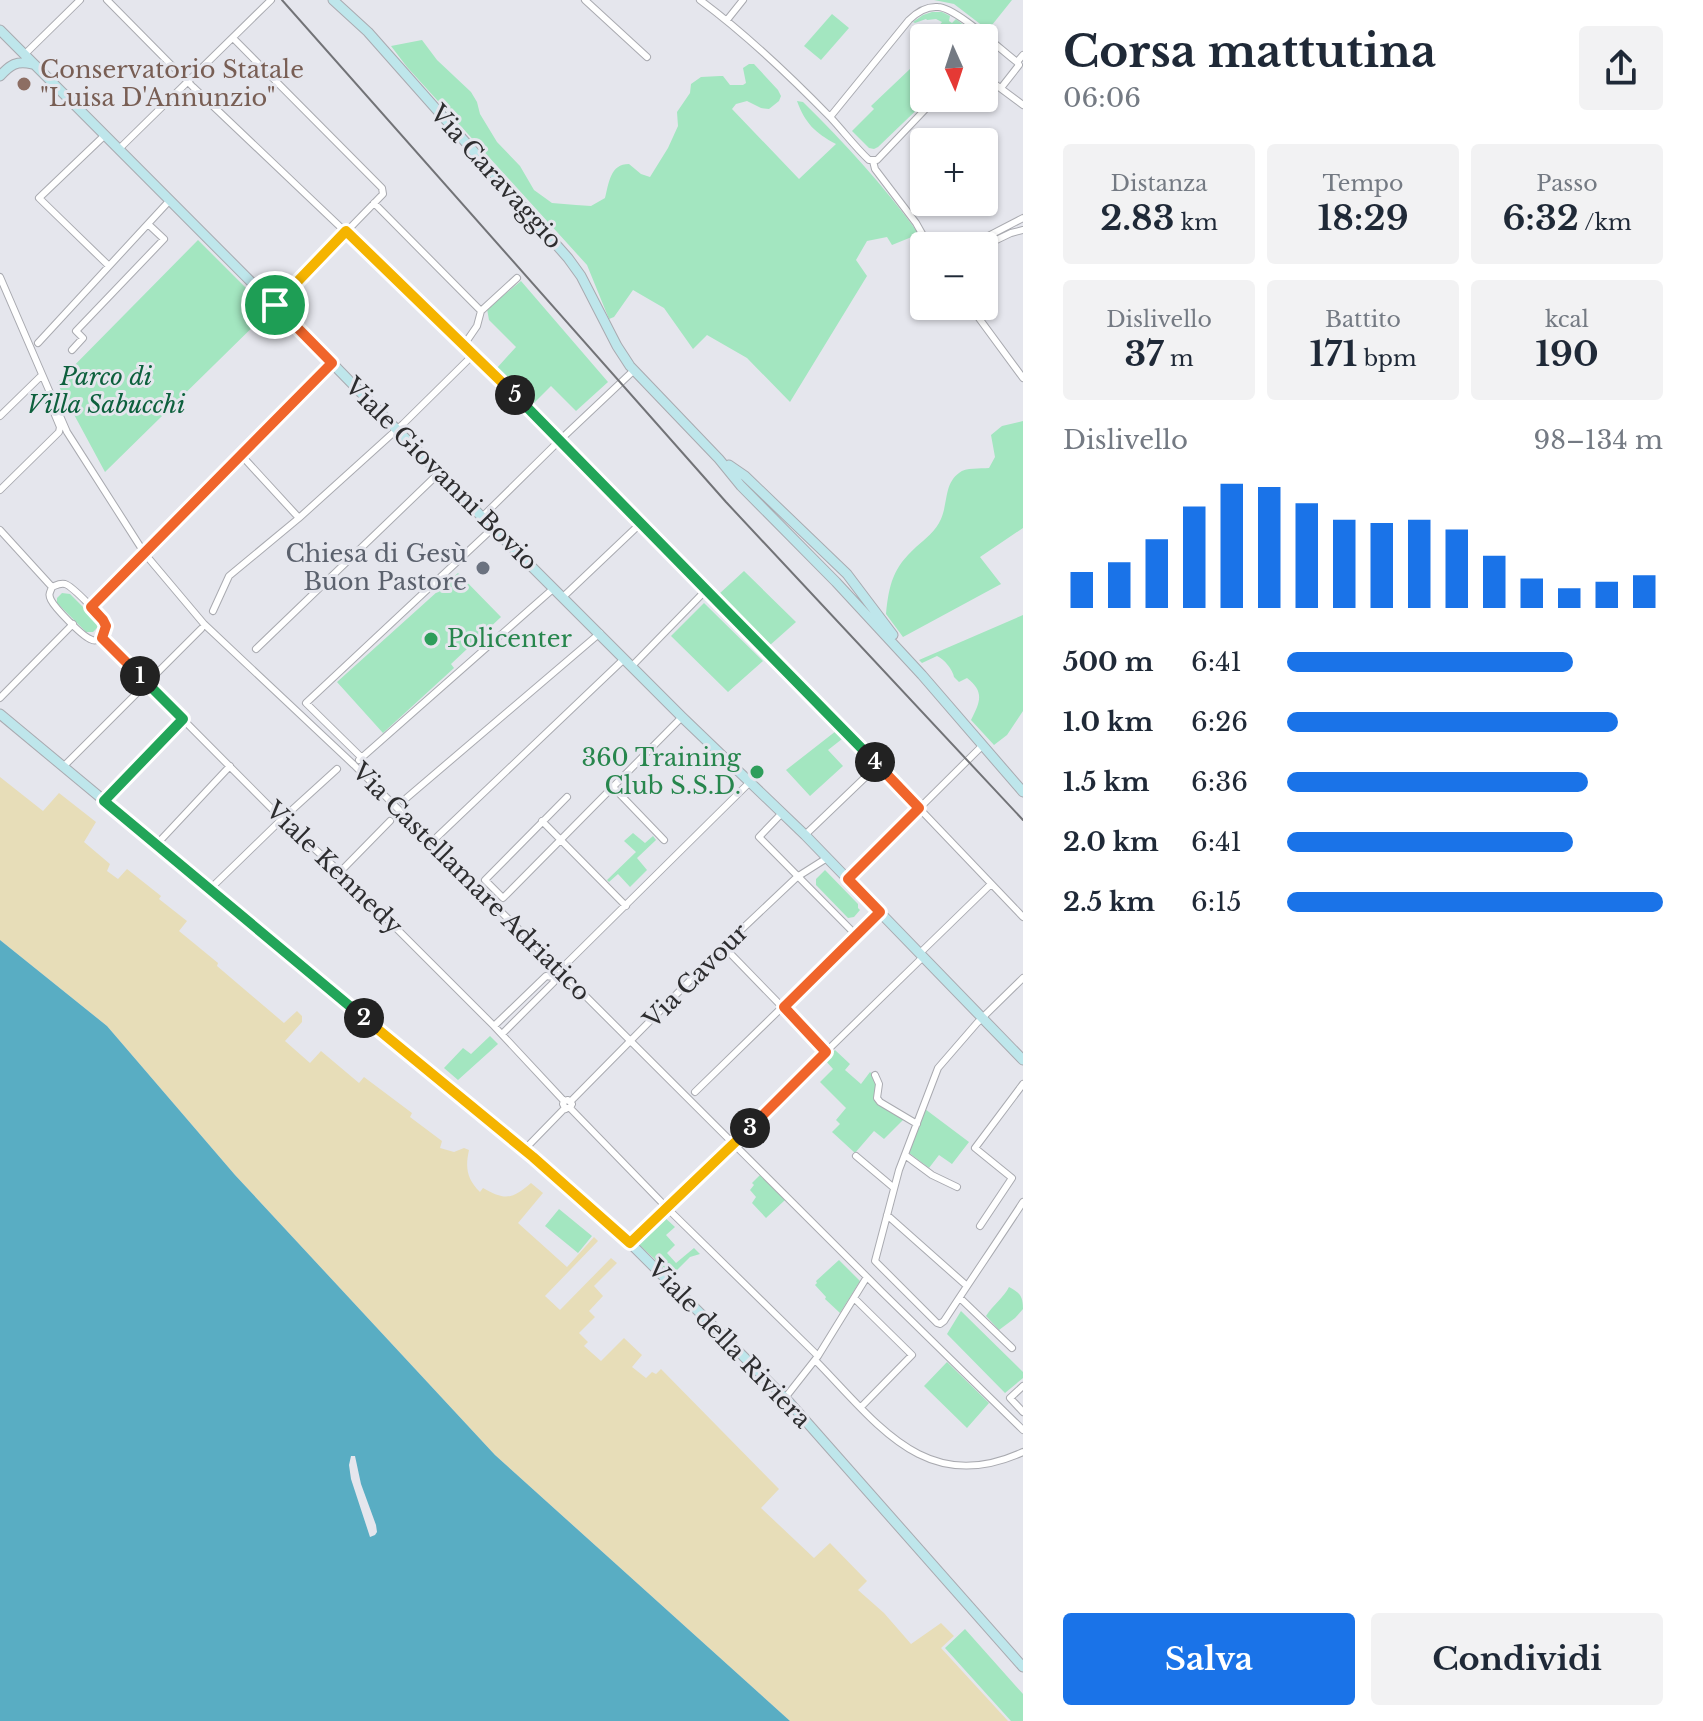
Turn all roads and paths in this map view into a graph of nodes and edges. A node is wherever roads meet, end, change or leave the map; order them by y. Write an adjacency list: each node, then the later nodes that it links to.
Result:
1 (80, 0): 13 (street)
2 (107, 0): 17 (street)
3 (271, 0): 10 (street)
4 (333, 0): 47 (street, Via Caravaggio)
5 (585, 0): 12 (street)
6 (700, 0): 8 (street)
7 (743, 0): 8 (street)
8 (727, 20): 22 (street)
9 (3, 33): 13 (street, Viale Giovanni Bovio); 15 (street)
10 (233, 38): 17 (street); 27 (street)
11 (1023, 55): 14 (street)
12 (647, 57)
13 (24, 58): 15 (street); 23 (street, Viale Giovanni Bovio)
14 (1017, 62): 19 (street); 22 (street)
15 (10, 66): 16 (street)
16 (0, 76)
17 (187, 81): 24 (street); 31 (street)
18 (998, 86): 19 (street)
19 (1001, 88): 20 (street)
20 (1023, 105)
21 (923, 112): 25 (street)
22 (830, 117): 25 (street)
23 (105, 135): 24 (street, Viale Giovanni Bovio); 35 (street)
24 (119, 149): 26 (street, Viale Giovanni Bovio)
25 (873, 161): 32 (street)
26 (170, 200): 29 (street); 39 (street, Viale Giovanni Bovio)
27 (374, 203): 31 (street); 40 (street)
28 (1023, 218): 33 (street)
29 (148, 224): 35 (street); 44 (street)
30 (1023, 230): 34 (street)
31 (346, 231): 39 (street); 43 (street)
32 (921, 232)
33 (996, 232)
34 (998, 239)
35 (109, 266): 42 (street)
36 (0, 277): 61 (street, Via Castellamare Adriatico)
37 (517, 278): 40 (street)
38 (0, 288): 48 (street)
39 (275, 305): 46 (street, Viale Giovanni Bovio)
40 (481, 311): 43 (street)
41 (980, 320): 49 (street)
42 (38, 343)
43 (464, 345): 45 (street)
44 (72, 350)
45 (474, 354): 51 (street); 52 (street)
46 (332, 363): 51 (street, Viale Giovanni Bovio); 53 (street)
47 (633, 372): 52 (street); 79 (street, Via Caravaggio)
48 (40, 377): 50 (street); 55 (street)
49 (1023, 378)
50 (0, 416)
51 (397, 430): 54 (street, Viale Giovanni Bovio); 57 (street)
52 (560, 440): 56 (street); 58 (street)
53 (242, 456): 57 (street); 61 (street)
54 (439, 473): 56 (street, Viale Giovanni Bovio); 72 (street)
55 (0, 490)
56 (482, 517): 59 (street, Viale Giovanni Bovio)
57 (299, 518): 67 (street)
58 (641, 523): 64 (street); 65 (street)
59 (493, 528): 63 (street, Viale Giovanni Bovio); 80 (street)
60 (0, 530): 62 (street)
61 (145, 554): 66 (street); 81 (street, Via Castellamare Adriatico)
62 (52, 587): 66 (street); 68 (street)
63 (554, 588): 65 (street, Viale Giovanni Bovio); 80 (street)
64 (707, 589): 73 (street); 82 (street)
65 (563, 597): 70 (street, Viale Giovanni Bovio)
66 (91, 607): 71 (street)
67 (213, 611)
68 (73, 624): 71 (street); 75 (street)
69 (201, 629): 74 (street)
70 (600, 633): 73 (street, Viale Giovanni Bovio); 91 (street)
71 (102, 638): 74 (street, Viale Kennedy)
72 (256, 649)
73 (628, 662): 77 (street, Viale Giovanni Bovio); 98 (street)
74 (147, 683): 78 (street, Viale Kennedy); 84 (street)
75 (0, 698)
76 (0, 714): 84 (street, Viale della Riviera)
77 (682, 717): 86 (street, Viale Giovanni Bovio); 87 (street)
78 (183, 719): 83 (street, Viale Kennedy); 90 (street)
79 (983, 745): 88 (street, Via Caravaggio); 92 (street)
80 (362, 758): 81 (street)
81 (354, 765): 120 (street, Via Castellamare Adriatico)
82 (878, 765): 92 (street); 97 (street)
83 (230, 766): 94 (street, Viale Kennedy); 101 (street)
84 (63, 767): 90 (street, Viale della Riviera)
85 (337, 769): 94 (street)
86 (750, 782): 93 (street, Viale Giovanni Bovio); 108 (street)
87 (613, 787): 99 (street); 100 (street)
88 (1023, 792)
89 (567, 797): 96 (street)
90 (104, 801): 101 (street, Viale della Riviera)
91 (403, 801)
92 (919, 808): 105 (street); 106 (street)
93 (782, 813): 97 (street, Viale Giovanni Bovio); 104 (street)
94 (282, 819): 103 (street, Viale Kennedy); 107 (street)
95 (390, 821): 103 (street)
96 (542, 821): 99 (street); 99 (street)
97 (805, 835): 102 (street, Viale Giovanni Bovio)
98 (437, 837)
99 (560, 840): 108 (street)
100 (664, 840)
101 (157, 844): 107 (street, Viale della Riviera)
102 (827, 858): 104 (street, Via Cavour); 105 (street, Viale Giovanni Bovio)
103 (340, 872): 118 (street, Viale Kennedy)
104 (797, 877): 111 (street); 112 (street, Via Cavour)
105 (848, 879): 109 (street, Viale Giovanni Bovio)
106 (991, 884): 110 (street); 113 (street)
107 (210, 889): 129 (street, Viale della Riviera)
108 (626, 906): 114 (street)
109 (880, 912): 111 (street); 113 (street, Viale Giovanni Bovio)
110 (1023, 917)
111 (856, 935): 116 (street)
112 (724, 947): 116 (street); 120 (street, Via Cavour)
113 (922, 955): 117 (street, Viale Giovanni Bovio); 121 (street)
114 (567, 963)
115 (1023, 978): 117 (street)
116 (784, 1007): 121 (street); 125 (street)
117 (983, 1018): 122 (street, Viale Giovanni Bovio); 127 (street)
118 (494, 1026): 119 (street, Viale Kennedy); 119 (street)
119 (502, 1034): 126 (street, Viale Kennedy)
120 (631, 1041): 126 (street, Via Cavour); 128 (street, Via Castellamare Adriatico)
121 (826, 1052): 128 (street)
122 (1023, 1060)
123 (875, 1075): 127 (street)
124 (1023, 1084): 137 (street)
125 (695, 1092)
126 (568, 1105): 129 (street, Via Cavour); 135 (street, Viale Kennedy)
127 (917, 1124): 130 (street)
128 (733, 1143): 135 (street); 149 (street, Via Castellamare Adriatico)
129 (524, 1150): 138 (street, Viale della Riviera)
130 (905, 1155): 132 (street); 133 (street)
131 (856, 1156): 133 (street)
132 (957, 1187)
133 (894, 1188): 136 (street)
134 (1023, 1202): 140 (street)
135 (666, 1207): 138 (street); 144 (street, Viale Kennedy)
136 (887, 1215): 140 (street); 142 (street)
137 (980, 1226)
138 (630, 1243): 146 (street, Viale della Riviera)
139 (865, 1280): 141 (street)
140 (967, 1286): 142 (street)
141 (854, 1298): 144 (street); 147 (street)
142 (960, 1298): 143 (street)
143 (1012, 1348)
144 (817, 1358): 146 (street); 147 (street, Viale Kennedy)
145 (1023, 1386): 148 (street)
146 (785, 1398): 151 (street, Viale della Riviera)
147 (861, 1407): 150 (street, Viale Kennedy)
148 (1023, 1412)
149 (1023, 1430)
150 (1023, 1452)
151 (1023, 1667)

